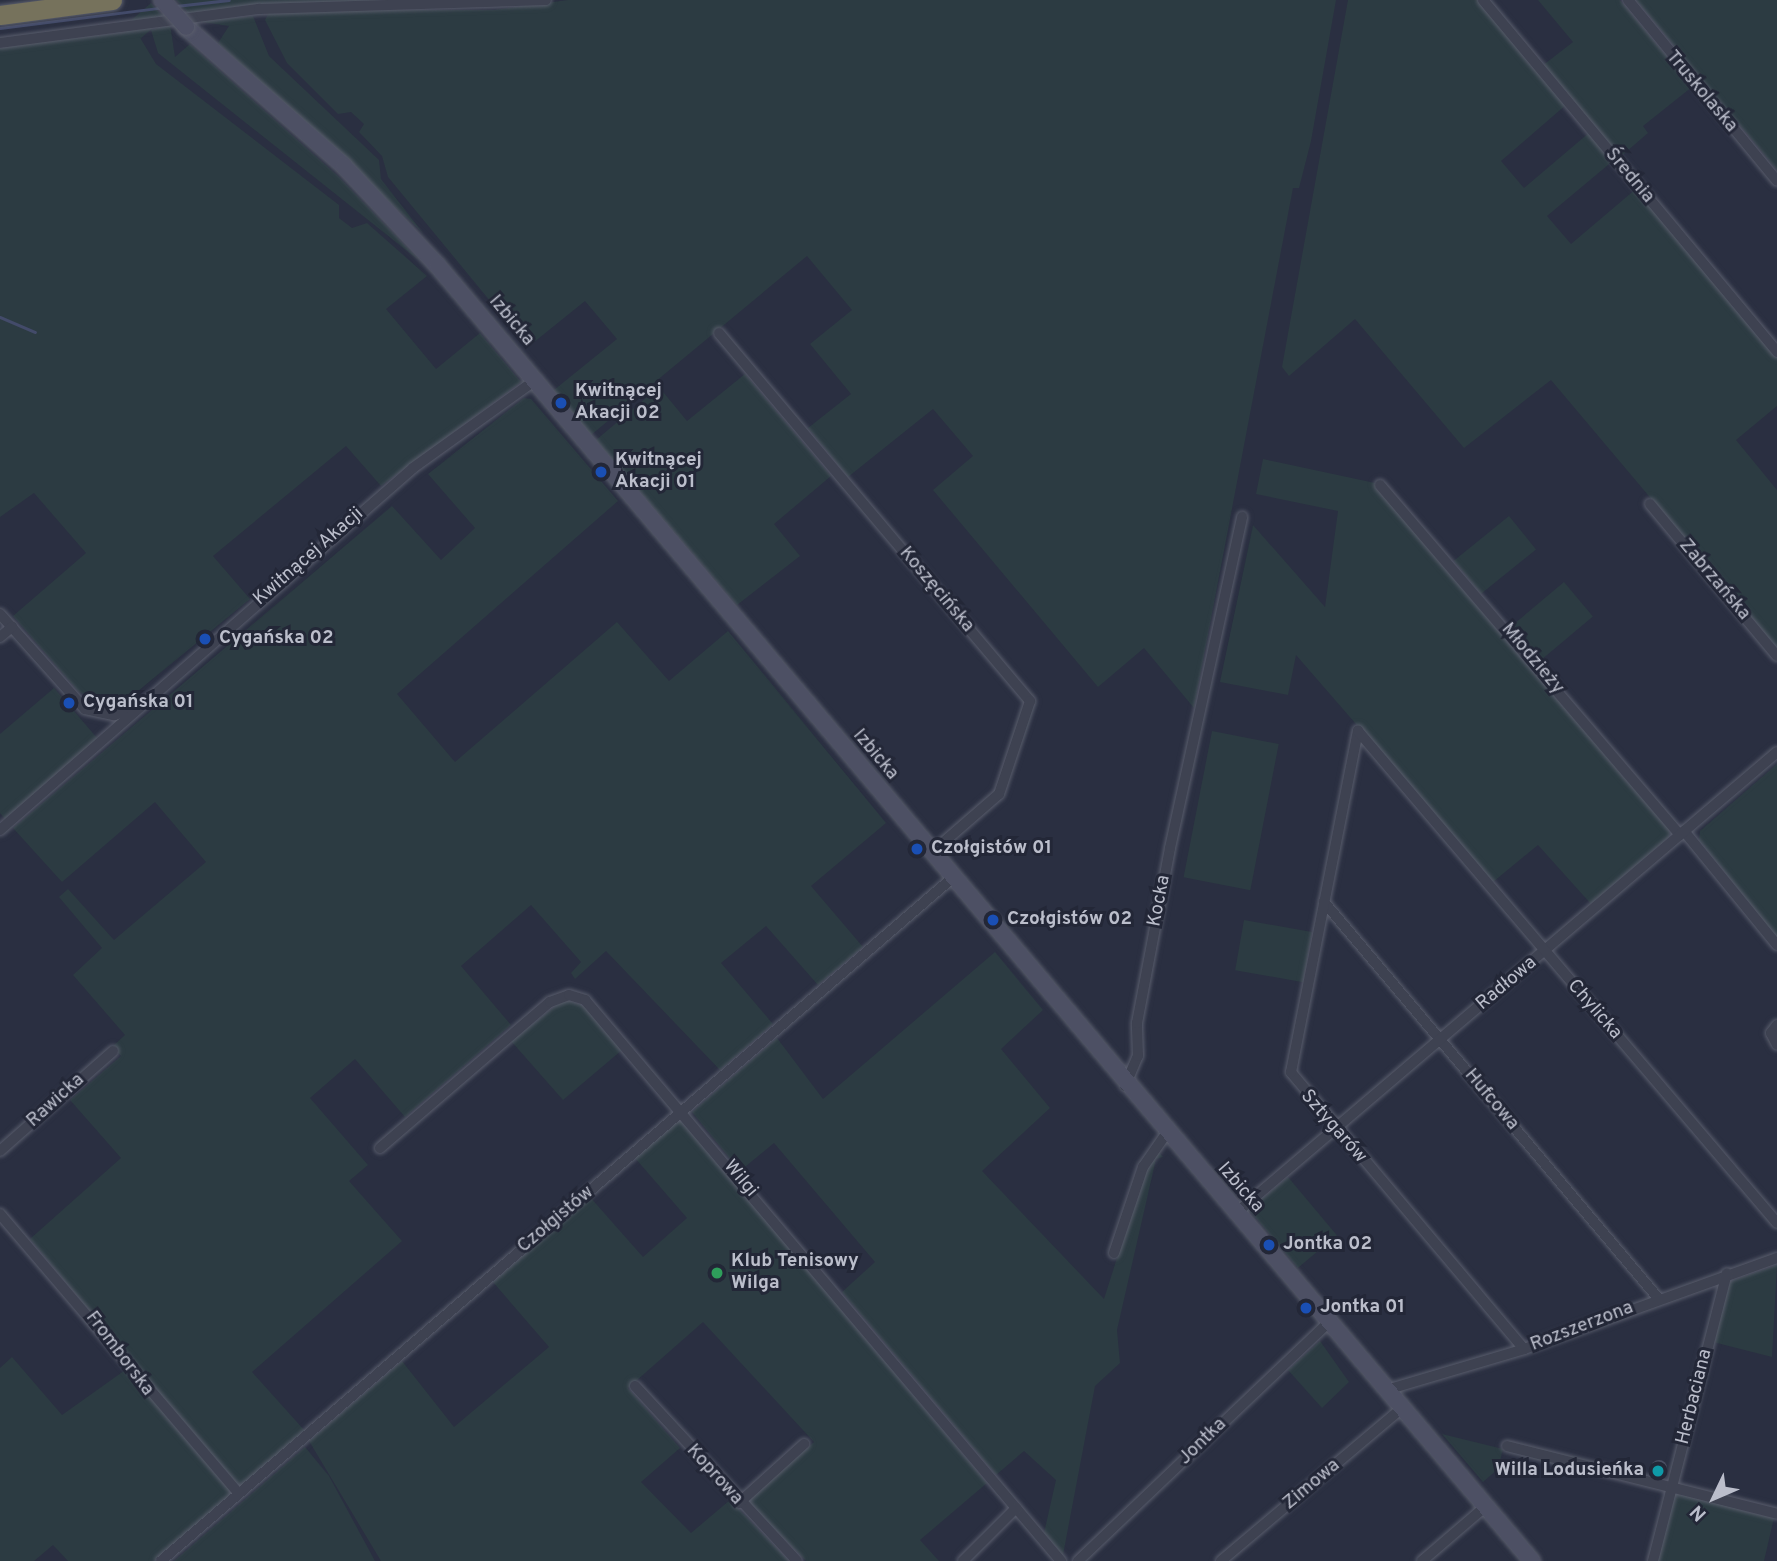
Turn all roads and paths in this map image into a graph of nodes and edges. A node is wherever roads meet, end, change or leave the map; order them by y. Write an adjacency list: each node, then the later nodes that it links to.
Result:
1 (112, 0): 6 (highway)
2 (162, 0): 11 (street, Izbicka, bridge)
3 (547, 0): 7 (street)
4 (1483, 0): 10 (street, Średnia)
5 (1628, 0): 8 (street, Truskolaska)
6 (0, 15)
7 (0, 43)
8 (1777, 181)
9 (719, 333): 24 (street, Koszęcińska)
10 (1777, 352)
11 (534, 381): 19 (street, Kwitnącej Akacji); 24 (street, Izbicka)
12 (1380, 485): 23 (street, Młodzieży)
13 (1650, 504): 18 (street, Zabrzańska)
14 (1242, 517): 33 (street, Kocka)
15 (0, 614): 16 (street)
16 (12, 627): 17 (street); 19 (street)
17 (0, 637)
18 (1777, 656)
19 (132, 710): 22 (street, Kwitnącej Akacji)
20 (1358, 731): 26 (street, Sztygarów); 28 (street, Chylicka)
21 (1777, 752): 23 (street, Radłowa)
22 (0, 830)
23 (1682, 833): 27 (street, Młodzieży); 28 (street, Radłowa)
24 (930, 854): 25 (street, Izbicka)
25 (951, 879): 33 (street, Izbicka); 34 (street, Czołgistów)
26 (1324, 902): 30 (street, Hufcowa); 35 (street, Sztygarów)
27 (1777, 945)
28 (1544, 952): 30 (street, Radłowa); 41 (street, Chylicka)
29 (1777, 1025): 31 (street)
30 (1441, 1040): 35 (street, Radłowa); 45 (street, Hufcowa)
31 (1777, 1045)
32 (113, 1051): 38 (street, Rawicka)
33 (1125, 1086): 36 (street, Izbicka)
34 (683, 1112): 37 (street, Wilgi); 54 (street, Czołgistów); 57 (street, Wilgi)
35 (1335, 1129): 40 (street, Radłowa); 47 (street, Sztygarów)
36 (1166, 1134): 40 (street, Izbicka); 42 (street)
37 (380, 1148)
38 (0, 1152)
39 (0, 1214): 54 (street, Fromborska)
40 (1235, 1214): 46 (street, Izbicka)
41 (1777, 1223)
42 (1114, 1253)
43 (1777, 1258): 44 (street, Rozszerzona)
44 (1727, 1273): 45 (street, Rozszerzona); 53 (street, Herbaciana)
45 (1658, 1298): 47 (street, Rozszerzona)
46 (1328, 1323): 49 (street, Izbicka); 63 (street, Jontka)
47 (1524, 1349): 49 (street, Rozszerzona)
48 (635, 1386): 55 (street, Koprowa)
49 (1386, 1390): 50 (street, Izbicka)
50 (1402, 1408): 56 (street, Izbicka); 64 (street, Zimowa)
51 (804, 1444): 55 (street)
52 (1507, 1446): 53 (street)
53 (1671, 1489): 58 (street); 67 (street, Herbaciana)
54 (238, 1493): 60 (street, Czołgistów)
55 (739, 1503): 61 (street, Koprowa)
56 (1486, 1506): 65 (street); 66 (street, Izbicka)
57 (1016, 1508): 59 (street, Wilgi); 62 (street)
58 (1777, 1514)
59 (1057, 1559)
60 (161, 1561)
61 (797, 1561)
62 (963, 1561)
63 (1078, 1561)
64 (1221, 1561)
65 (1422, 1561)
66 (1532, 1561)
67 (1653, 1561)

